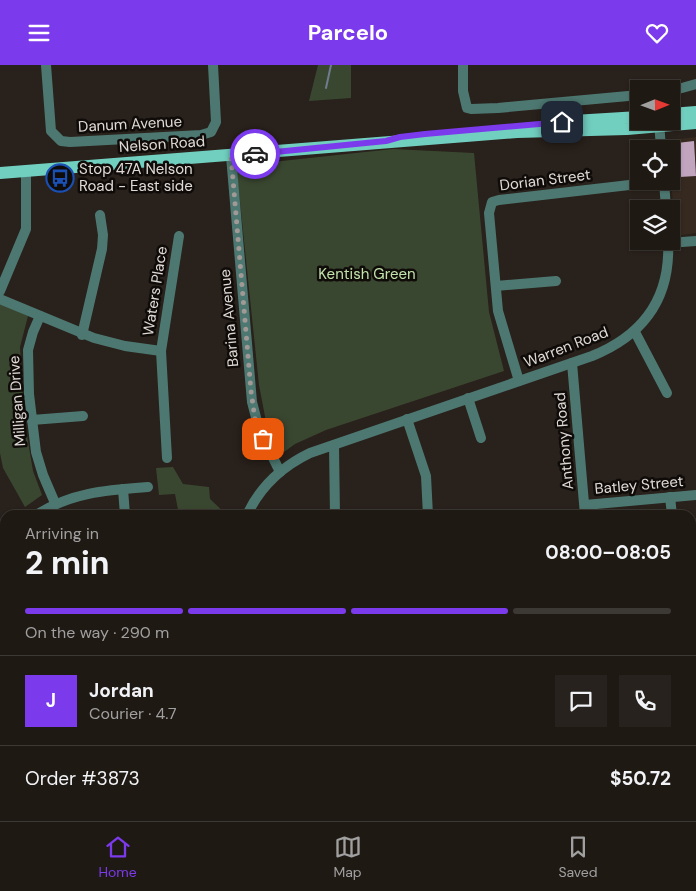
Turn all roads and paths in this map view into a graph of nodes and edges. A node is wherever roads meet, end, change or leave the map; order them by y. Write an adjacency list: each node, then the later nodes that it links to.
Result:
1 (46, 65): 2 (street, Danum Avenue)
2 (212, 65)
3 (462, 65): 7 (street)
4 (696, 84): 5 (street)
5 (680, 88)
6 (630, 96): 7 (street)
7 (576, 101): 13 (street)
8 (696, 112): 9 (main road)
9 (680, 113)
10 (630, 118): 13 (main road, Nelson Road)
11 (680, 123): 12 (main road, Nelson Road)
12 (696, 123)
13 (576, 125): 14 (main road, Nelson Road); 15 (main road, Nelson Road)
14 (630, 129)
15 (231, 156): 16 (main road, Nelson Road); 42 (street, Barina Avenue)
16 (26, 171): 17 (main road, Nelson Road); 26 (street)
17 (0, 173)
18 (630, 185): 25 (street, Dorian Street)
19 (100, 215): 30 (street)
20 (179, 236): 31 (street, Waters Place)
21 (696, 241): 22 (street)
22 (680, 242)
23 (668, 250): 29 (street, Warren Road)
24 (556, 281): 25 (street)
25 (496, 286): 33 (street, Dorian Street)
26 (0, 291)
27 (0, 299): 28 (street)
28 (40, 316): 30 (street, Waters Place); 38 (street, Milligan Drive)
29 (635, 332): 32 (street, Warren Road); 34 (street)
30 (82, 335): 31 (street, Waters Place)
31 (161, 351): 41 (street, Waters Place)
32 (572, 363): 33 (street, Warren Road); 53 (street, Anthony Road)
33 (519, 381): 35 (street, Warren Road)
34 (667, 393)
35 (468, 398): 37 (street, Warren Road); 39 (street)
36 (83, 416): 38 (street)
37 (407, 419): 40 (street, Warren Road); 52 (street)
38 (32, 420): 47 (street, Milligan Drive)
39 (481, 439)
40 (334, 445): 42 (street, Warren Road); 51 (street)
41 (167, 458)
42 (280, 472): 50 (street, Warren Road)
43 (148, 487): 44 (street)
44 (122, 489): 47 (street); 49 (street)
45 (696, 495): 46 (street, Batley Street)
46 (670, 497): 53 (street, Batley Street); 54 (street)
47 (56, 503): 48 (street)
48 (44, 510)
49 (124, 510)
50 (250, 510)
51 (335, 510)
52 (428, 510)
53 (585, 510)
54 (671, 510)

